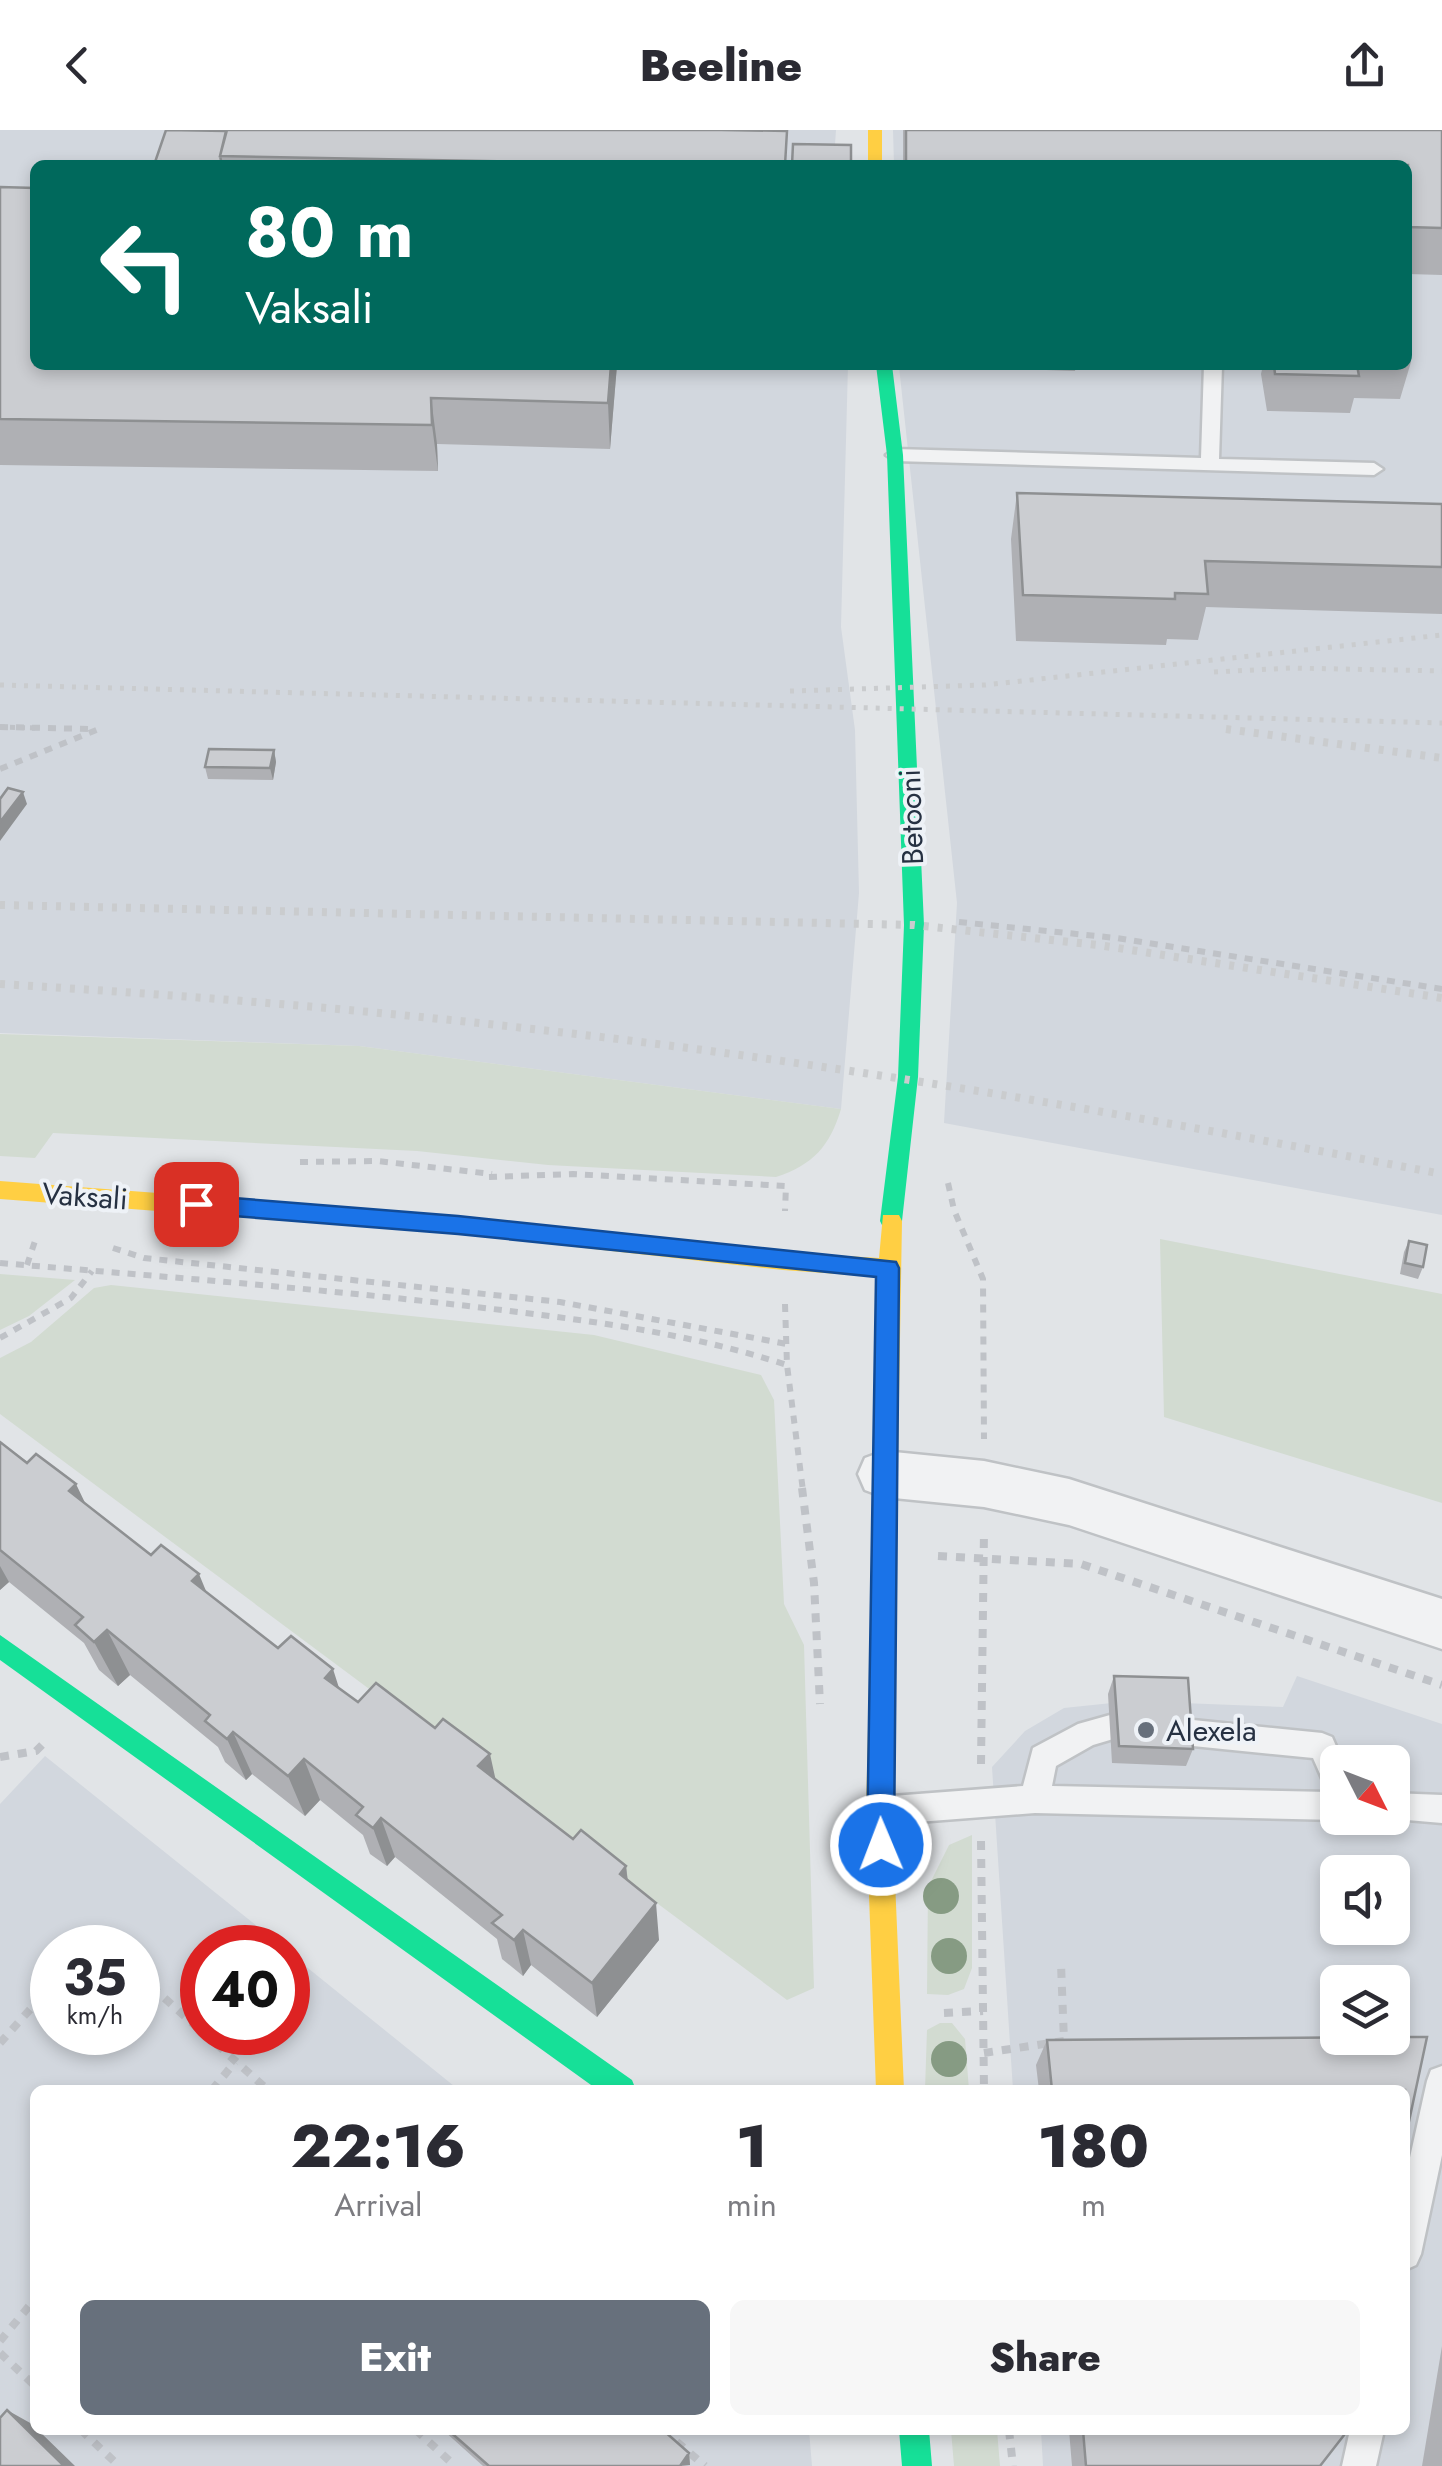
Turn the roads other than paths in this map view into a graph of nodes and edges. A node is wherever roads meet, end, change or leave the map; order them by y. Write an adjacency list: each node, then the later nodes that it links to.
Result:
1 (875, 130): 2 (street)
2 (875, 160)
3 (885, 370): 5 (street, Betooni)
4 (1213, 370): 6 (lane)
5 (895, 456): 6 (lane); 9 (street, Betooni)
6 (1210, 463): 7 (lane)
7 (1374, 469)
8 (0, 1190): 9 (street, Vaksali)
9 (888, 1268): 10 (street, Betooni)
10 (884, 1474): 11 (street); 20 (street, Betooni)
11 (1442, 1624)
12 (0, 1646): 22 (street)
13 (1110, 1728): 16 (lane)
14 (1183, 1732): 15 (lane)
15 (1320, 1746)
16 (1036, 1798): 17 (lane); 20 (lane)
17 (1320, 1806)
18 (1410, 1807): 19 (lane)
19 (1442, 1808)
20 (880, 1811): 23 (street, Betooni)
21 (1442, 2081): 24 (lane)
22 (615, 2085)
23 (890, 2085)
24 (1410, 2231)
25 (914, 2435): 27 (street)
26 (1366, 2435): 28 (lane)
27 (917, 2466)
28 (1360, 2466)

